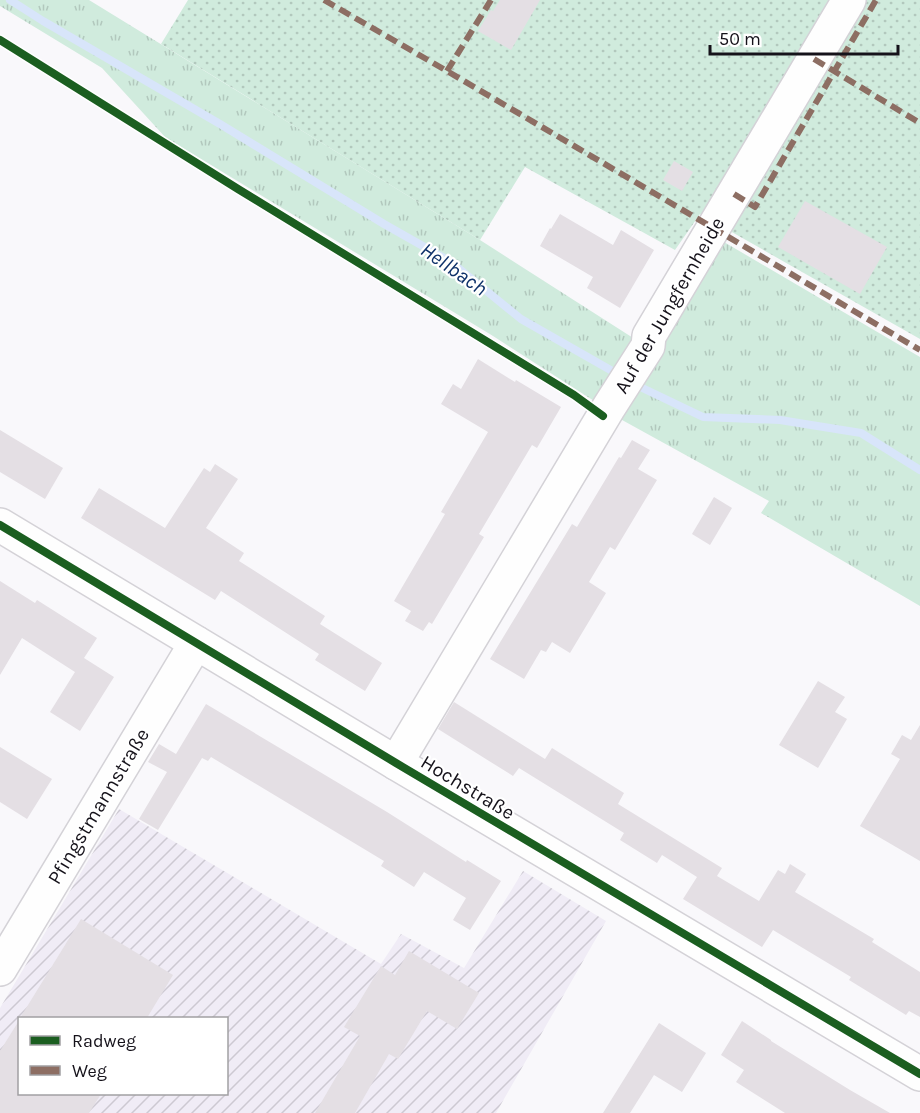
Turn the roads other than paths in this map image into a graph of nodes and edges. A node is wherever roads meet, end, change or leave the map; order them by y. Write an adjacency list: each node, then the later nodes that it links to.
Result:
1 (849, 0): 4 (street, Auf der Jungfernheide)
2 (0, 525): 3 (street, Hochstraße)
3 (196, 643): 4 (street, Hochstraße); 5 (street, Pfingstmannstraße)
4 (396, 763): 6 (street, Hochstraße)
5 (0, 969)
6 (920, 1074)

